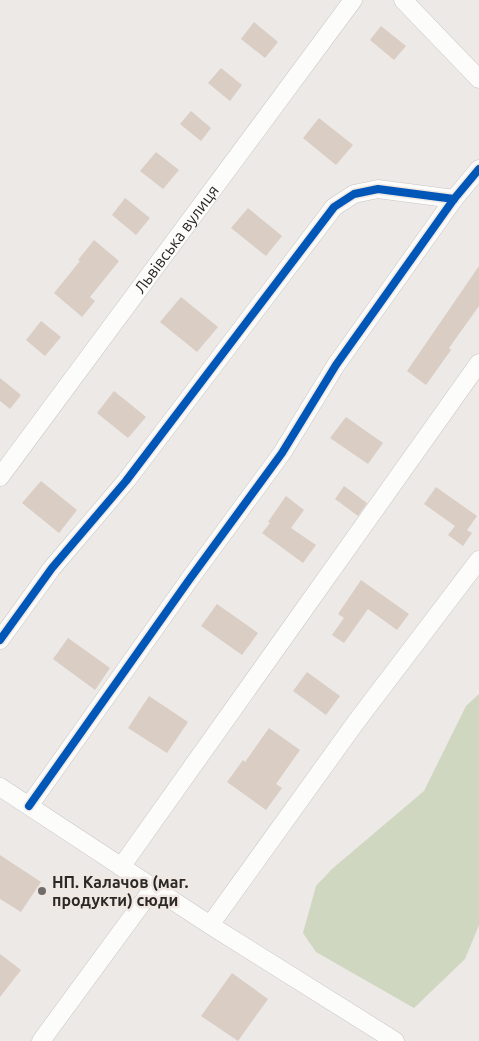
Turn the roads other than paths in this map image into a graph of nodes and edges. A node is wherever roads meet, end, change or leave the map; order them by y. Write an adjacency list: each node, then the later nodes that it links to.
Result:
1 (353, 0): 7 (street, Львівська вулиця)
2 (402, 0): 3 (street)
3 (479, 79)
4 (479, 169): 5 (street)
5 (454, 199): 9 (street); 11 (street)
6 (479, 363): 12 (street)
7 (0, 477)
8 (479, 560): 14 (street)
9 (0, 640)
10 (0, 787): 11 (street)
11 (29, 806): 12 (street)
12 (121, 867): 13 (street)
13 (154, 887): 14 (street); 15 (street)
14 (210, 925): 16 (street)
15 (41, 1041)
16 (395, 1041)

